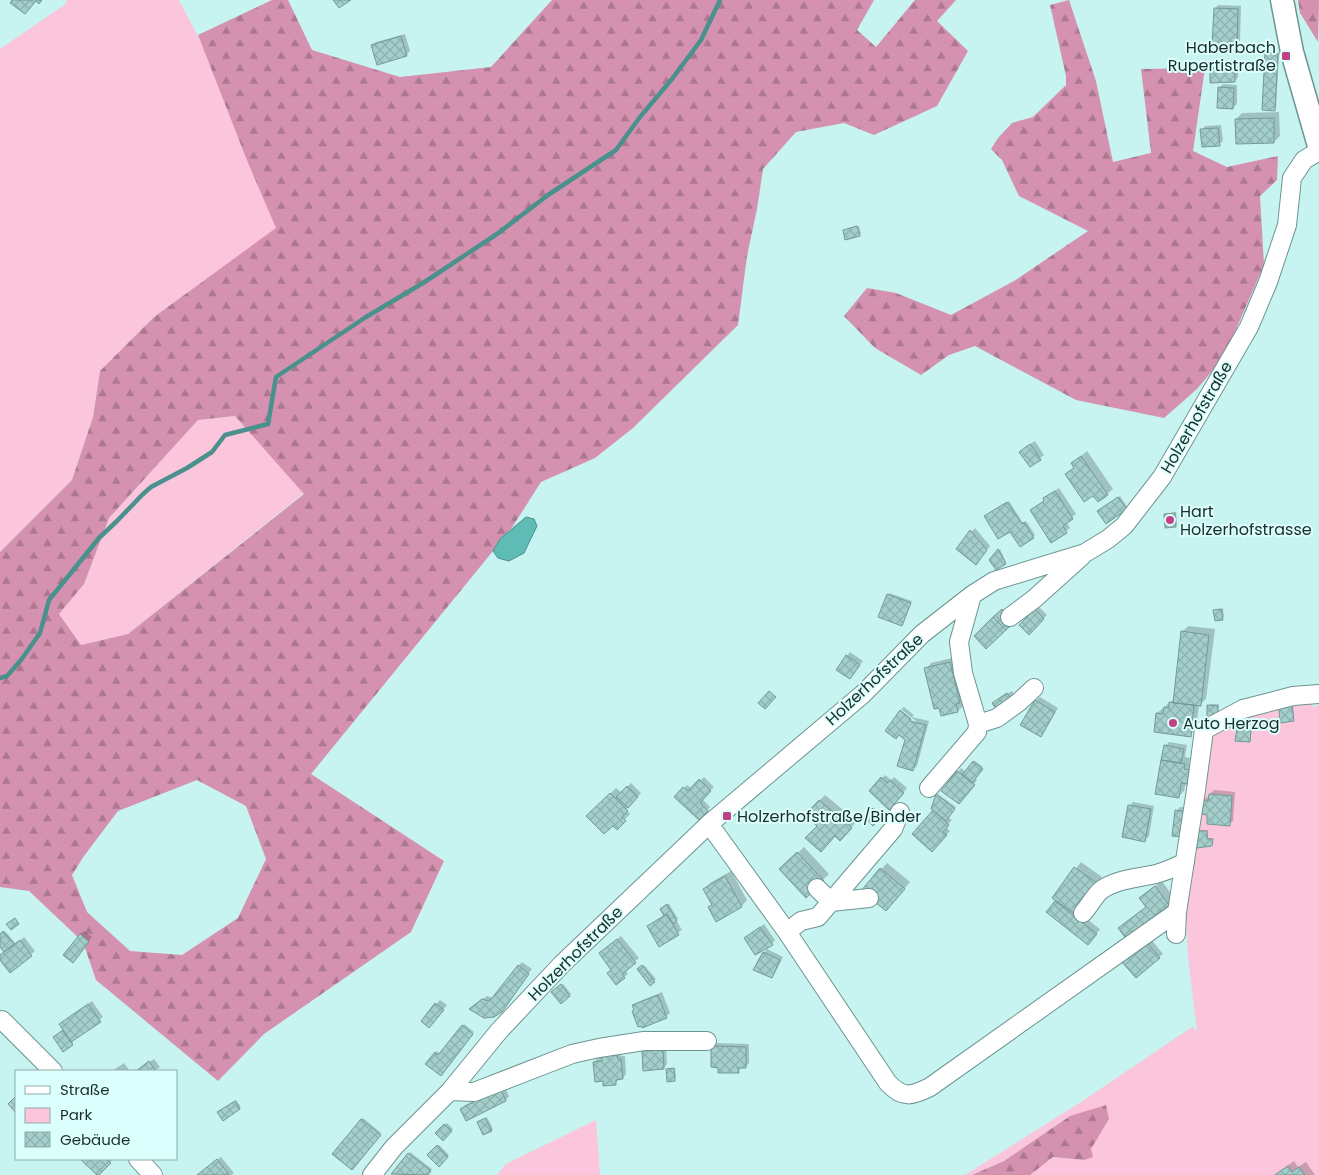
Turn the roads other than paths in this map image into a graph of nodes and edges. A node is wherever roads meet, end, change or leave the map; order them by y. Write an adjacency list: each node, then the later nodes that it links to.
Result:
1 (1282, 0): 2 (main road)
2 (1319, 146)
3 (1319, 151): 4 (street, Holzerhofstraße)
4 (1085, 553): 5 (street, Holzerhofstraße); 6 (street)
5 (972, 595): 9 (street); 12 (street, Holzerhofstraße)
6 (1010, 616)
7 (1034, 688): 9 (street)
8 (1319, 694): 13 (street)
9 (978, 724): 10 (street)
10 (929, 788)
11 (900, 812): 16 (street)
12 (709, 824): 19 (street); 24 (street, Holzerhofstraße)
13 (1185, 862): 17 (street); 18 (street)
14 (817, 888): 16 (street)
15 (869, 898): 16 (street)
16 (831, 902): 19 (street)
17 (1177, 912): 19 (street); 20 (street)
18 (1083, 913)
19 (787, 932)
20 (1176, 934)
21 (2, 1020): 23 (street)
22 (707, 1041): 24 (street)
23 (52, 1070)
24 (450, 1091): 27 (street, Holzerhofstraße)
25 (139, 1160): 26 (street)
26 (153, 1175)
27 (372, 1175)

